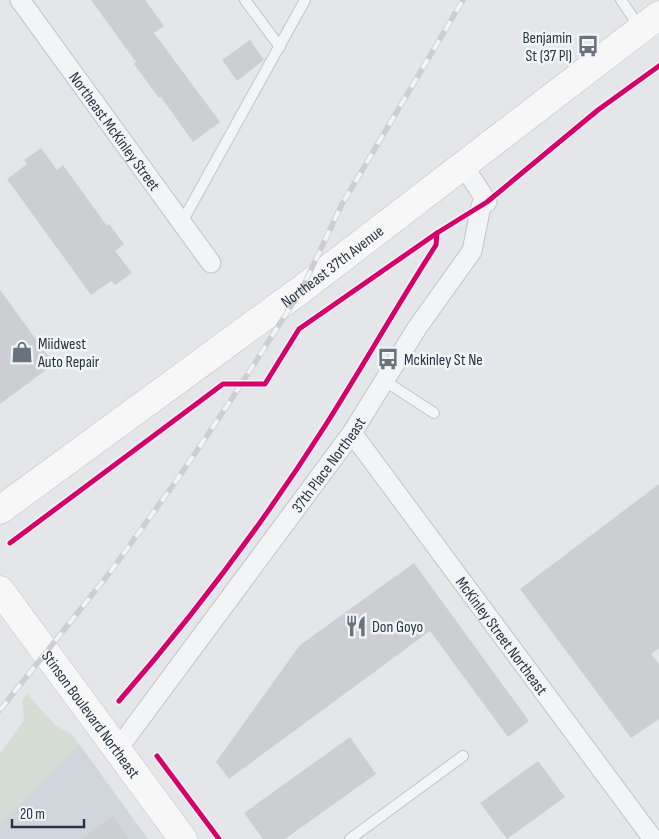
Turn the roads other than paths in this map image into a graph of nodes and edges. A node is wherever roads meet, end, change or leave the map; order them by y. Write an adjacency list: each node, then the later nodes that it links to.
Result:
1 (20, 0): 8 (street, Northeast McKinley Street)
2 (245, 0): 6 (lane)
3 (305, 0): 6 (lane)
4 (621, 0): 5 (lane)
5 (650, 22): 7 (street, Northeast 37th Avenue)
6 (280, 47): 8 (lane)
7 (463, 165): 10 (street, 37th Place Northeast); 13 (street, Northeast 37th Avenue)
8 (182, 222): 9 (street, Northeast McKinley Street)
9 (211, 263)
10 (384, 381): 11 (lane); 12 (street, 37th Place Northeast)
11 (434, 413)
12 (352, 433): 15 (street, 37th Place Northeast); 19 (street, McKinley Street Northeast)
13 (0, 510)
14 (0, 590): 15 (street, Stinson Boulevard Northeast)
15 (118, 750): 17 (street, Stinson Boulevard Northeast)
16 (463, 756): 18 (lane)
17 (183, 839)
18 (350, 839)
19 (653, 839)

